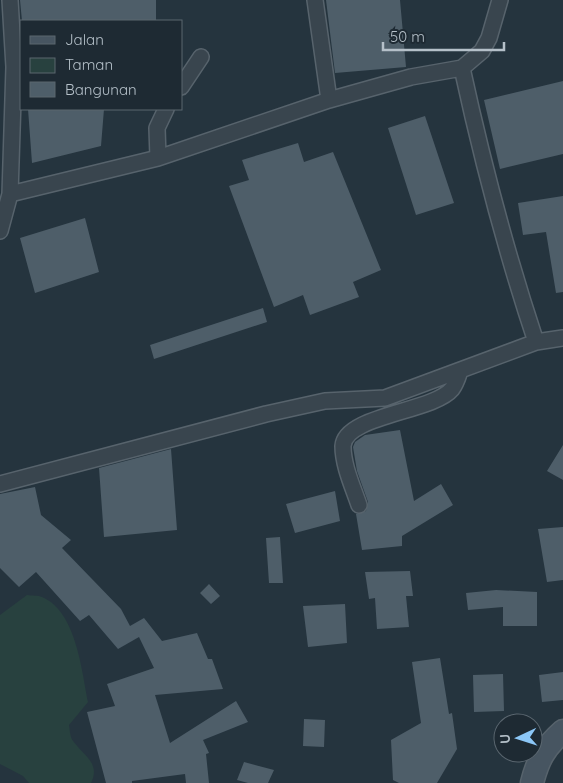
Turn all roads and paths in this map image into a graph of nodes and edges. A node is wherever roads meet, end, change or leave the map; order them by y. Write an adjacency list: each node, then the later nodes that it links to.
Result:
1 (10, 0): 10 (street)
2 (315, 0): 7 (street)
3 (500, 0): 5 (street)
4 (201, 58): 6 (street)
5 (462, 68): 7 (street); 13 (street)
6 (182, 86)
7 (329, 100): 9 (street)
8 (166, 110): 9 (street)
9 (158, 158): 10 (street)
10 (10, 194): 11 (street)
11 (0, 231)
12 (563, 338): 13 (street)
13 (536, 342): 14 (street)
14 (460, 371): 15 (street); 16 (street)
15 (0, 484)
16 (359, 506)
17 (563, 731): 18 (street)
18 (532, 783)

